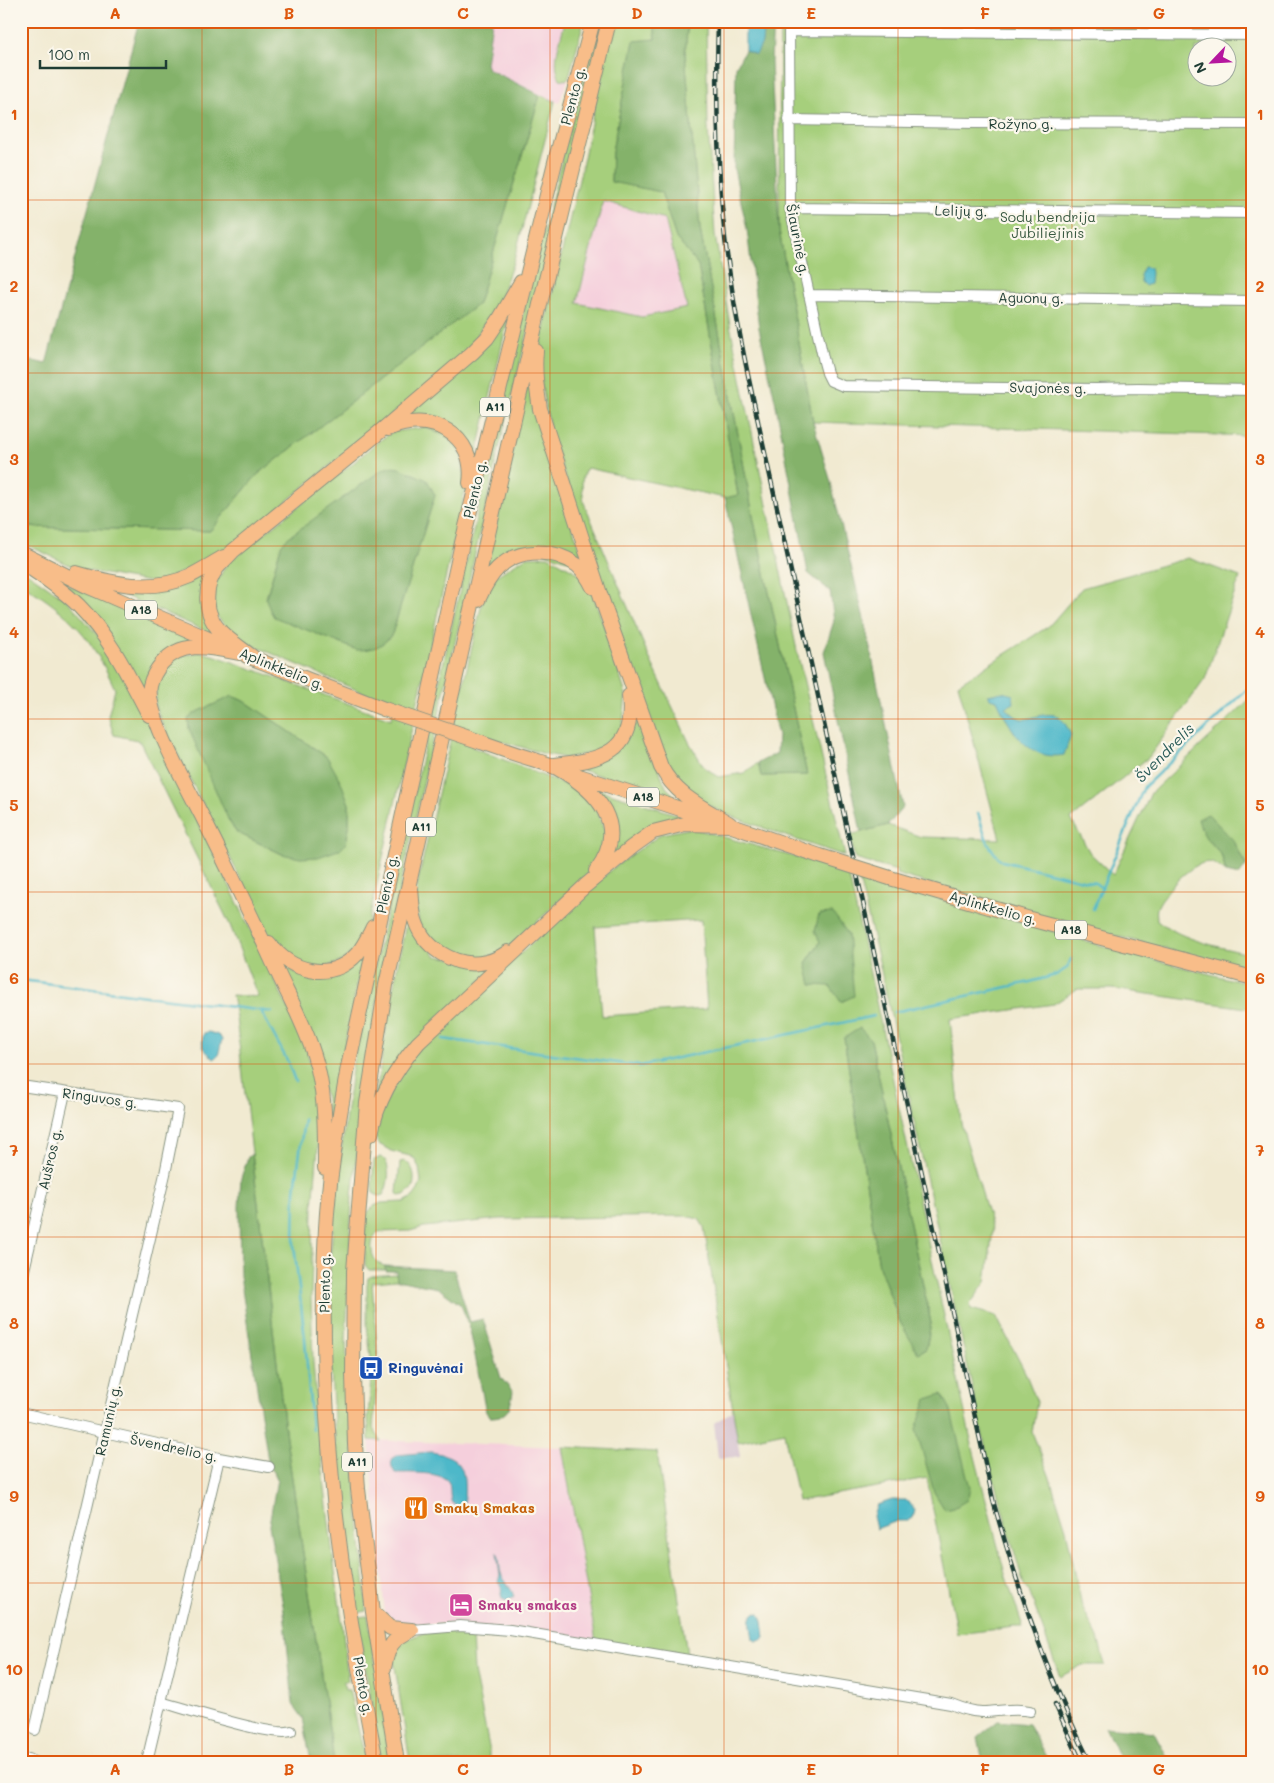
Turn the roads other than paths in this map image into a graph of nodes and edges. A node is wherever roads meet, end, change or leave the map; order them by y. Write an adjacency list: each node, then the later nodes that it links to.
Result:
1 (593, 21): 9 (highway, Plento g. / A11)
2 (609, 21): 11 (highway, Plento g. / A11)
3 (789, 26): 4 (street); 5 (street, Šiaurinė g.)
4 (1253, 35)
5 (789, 120): 6 (street, Rožyno g.); 7 (street, Šiaurinė g.)
6 (1253, 124)
7 (790, 208): 8 (street, Lelijų g.); 10 (street, Šiaurinė g.)
8 (1253, 213)
9 (528, 271): 15 (highway); 16 (highway, Plento g. / A11)
10 (809, 295): 12 (street, Aguonų g.); 13 (street, Šiaurinė g.)
11 (541, 300): 21 (highway); 22 (highway, Plento g. / A11)
12 (1253, 301)
13 (843, 386): 14 (street, Svajonės g.)
14 (1253, 390)
15 (376, 435): 16 (highway); 17 (highway)
16 (462, 544): 32 (highway, Plento g. / A11)
17 (233, 551): 20 (highway); 24 (highway)
18 (21, 553): 20 (highway, Aplinkkelio g. / A18)
19 (21, 562): 26 (highway)
20 (44, 564): 23 (highway, Aplinkkelio g. / A18)
21 (602, 600): 22 (highway); 25 (highway)
22 (468, 618): 29 (highway, Plento g. / A11)
23 (240, 653): 24 (highway, Aplinkkelio g. / A18); 26 (highway)
24 (255, 658): 27 (highway, Aplinkkelio g. / A18, bridge)
25 (627, 672): 27 (highway); 28 (highway)
26 (164, 740): 31 (highway)
27 (554, 767): 28 (highway, Aplinkkelio g. / A18); 30 (highway)
28 (732, 826): 30 (highway); 34 (highway, Aplinkkelio g. / A18, bridge)
29 (410, 875): 33 (highway); 38 (highway, Plento g. / A11)
30 (585, 886): 33 (highway)
31 (242, 895): 32 (highway); 39 (highway)
32 (381, 911): 39 (highway, Plento g. / A11)
33 (524, 944): 38 (highway)
34 (1253, 978)
35 (21, 1086): 36 (street, Ringuvos g.)
36 (65, 1093): 37 (street, Ringuvos g.); 40 (street, Aušros g.)
37 (178, 1109): 42 (street, Ramunių g.)
38 (358, 1211): 45 (highway, Plento g. / A11)
39 (326, 1227): 53 (highway, Plento g. / A11)
40 (21, 1283)
41 (21, 1414): 42 (street, Švendrelio g.)
42 (105, 1433): 43 (street, Švendrelio g.); 50 (street, Ramunių g.)
43 (218, 1458): 44 (street, Švendrelio g.); 48 (street)
44 (269, 1467)
45 (373, 1612): 46 (highway); 47 (highway, Plento g. / A11)
46 (412, 1630): 47 (highway); 49 (street)
47 (382, 1678): 54 (highway, Plento g. / A11)
48 (161, 1702): 51 (street); 52 (street)
49 (1030, 1712)
50 (36, 1730)
51 (291, 1731)
52 (148, 1761)
53 (376, 1762)
54 (397, 1762)

